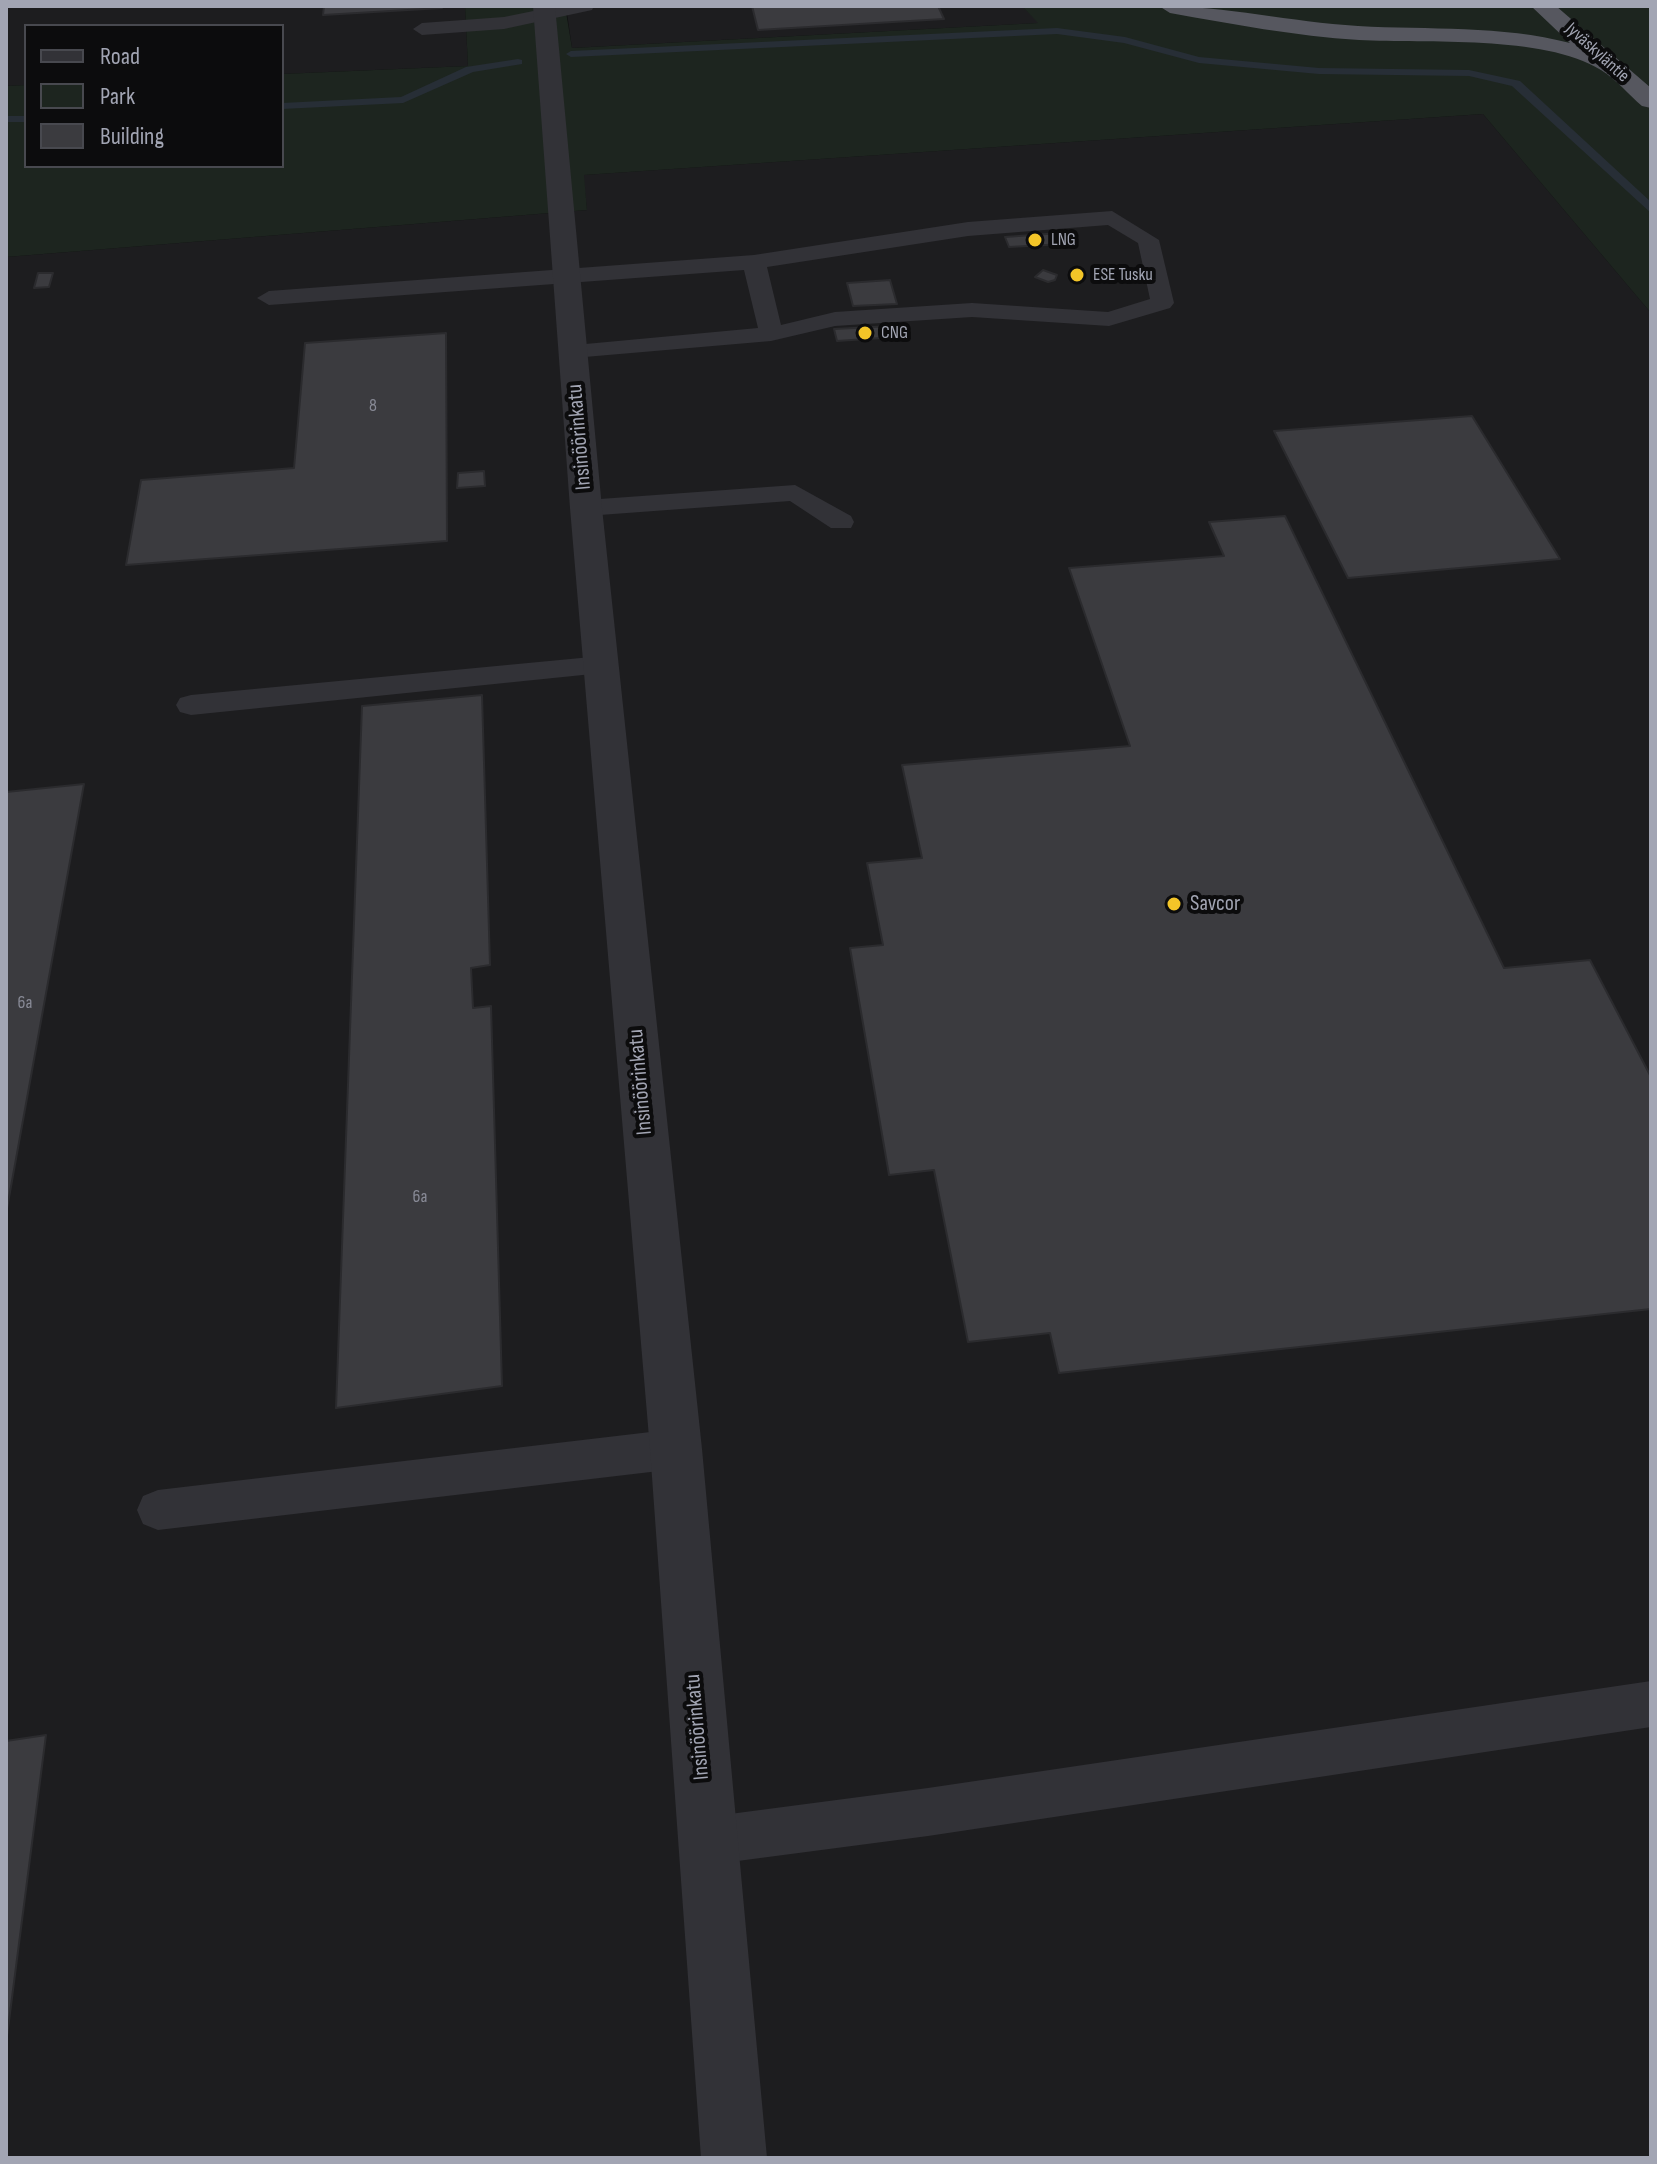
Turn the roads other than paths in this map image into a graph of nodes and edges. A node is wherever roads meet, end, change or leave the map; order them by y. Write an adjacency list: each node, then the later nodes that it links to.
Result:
1 (1170, 6): 5 (highway)
2 (1542, 6): 7 (highway, Jyväskyläntie)
3 (558, 8): 6 (lane); 10 (street, Insinöörinkatu)
4 (1368, 9): 5 (highway)
5 (1268, 23): 7 (highway)
6 (422, 29)
7 (1611, 65): 8 (highway, Jyväskyläntie)
8 (1651, 101)
9 (754, 262): 10 (lane); 12 (lane); 12 (lane)
10 (566, 275): 11 (lane); 13 (street, Insinöörinkatu)
11 (269, 298)
12 (771, 334): 13 (lane)
13 (573, 351): 14 (street, Insinöörinkatu)
14 (586, 508): 15 (lane); 16 (street, Insinöörinkatu)
15 (841, 522)
16 (602, 665): 17 (lane); 18 (street, Insinöörinkatu)
17 (191, 705)
18 (676, 1449): 19 (lane); 21 (street, Insinöörinkatu)
19 (158, 1510)
20 (1651, 1704): 21 (lane)
21 (707, 1841): 22 (street, Insinöörinkatu)
22 (734, 2158)

